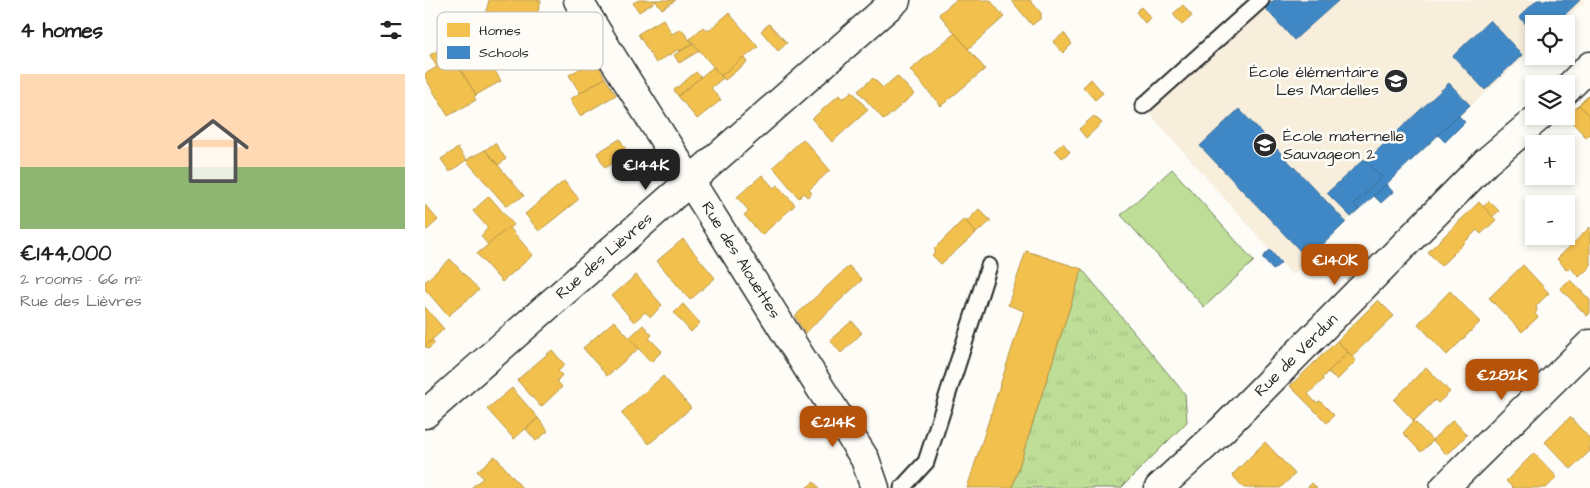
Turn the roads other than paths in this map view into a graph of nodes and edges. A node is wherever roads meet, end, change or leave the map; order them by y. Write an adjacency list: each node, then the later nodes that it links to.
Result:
1 (578, 0): 4 (street, Rue des Alouettes)
2 (896, 0): 10 (street, Rue des Lièvres)
3 (1261, 0): 8 (lane)
4 (585, 12)
5 (603, 42): 10 (street, Rue des Alouettes)
6 (1590, 66): 7 (street)
7 (1575, 81)
8 (1143, 106)
9 (1530, 125): 16 (street, Rue de Verdun)
10 (691, 180): 13 (street, Rue des Lièvres); 14 (street, Rue des Alouettes)
11 (989, 266): 15 (lane)
12 (1590, 344): 17 (street)
13 (425, 414)
14 (875, 488)
15 (902, 488)
16 (1159, 488)
17 (1444, 488)

